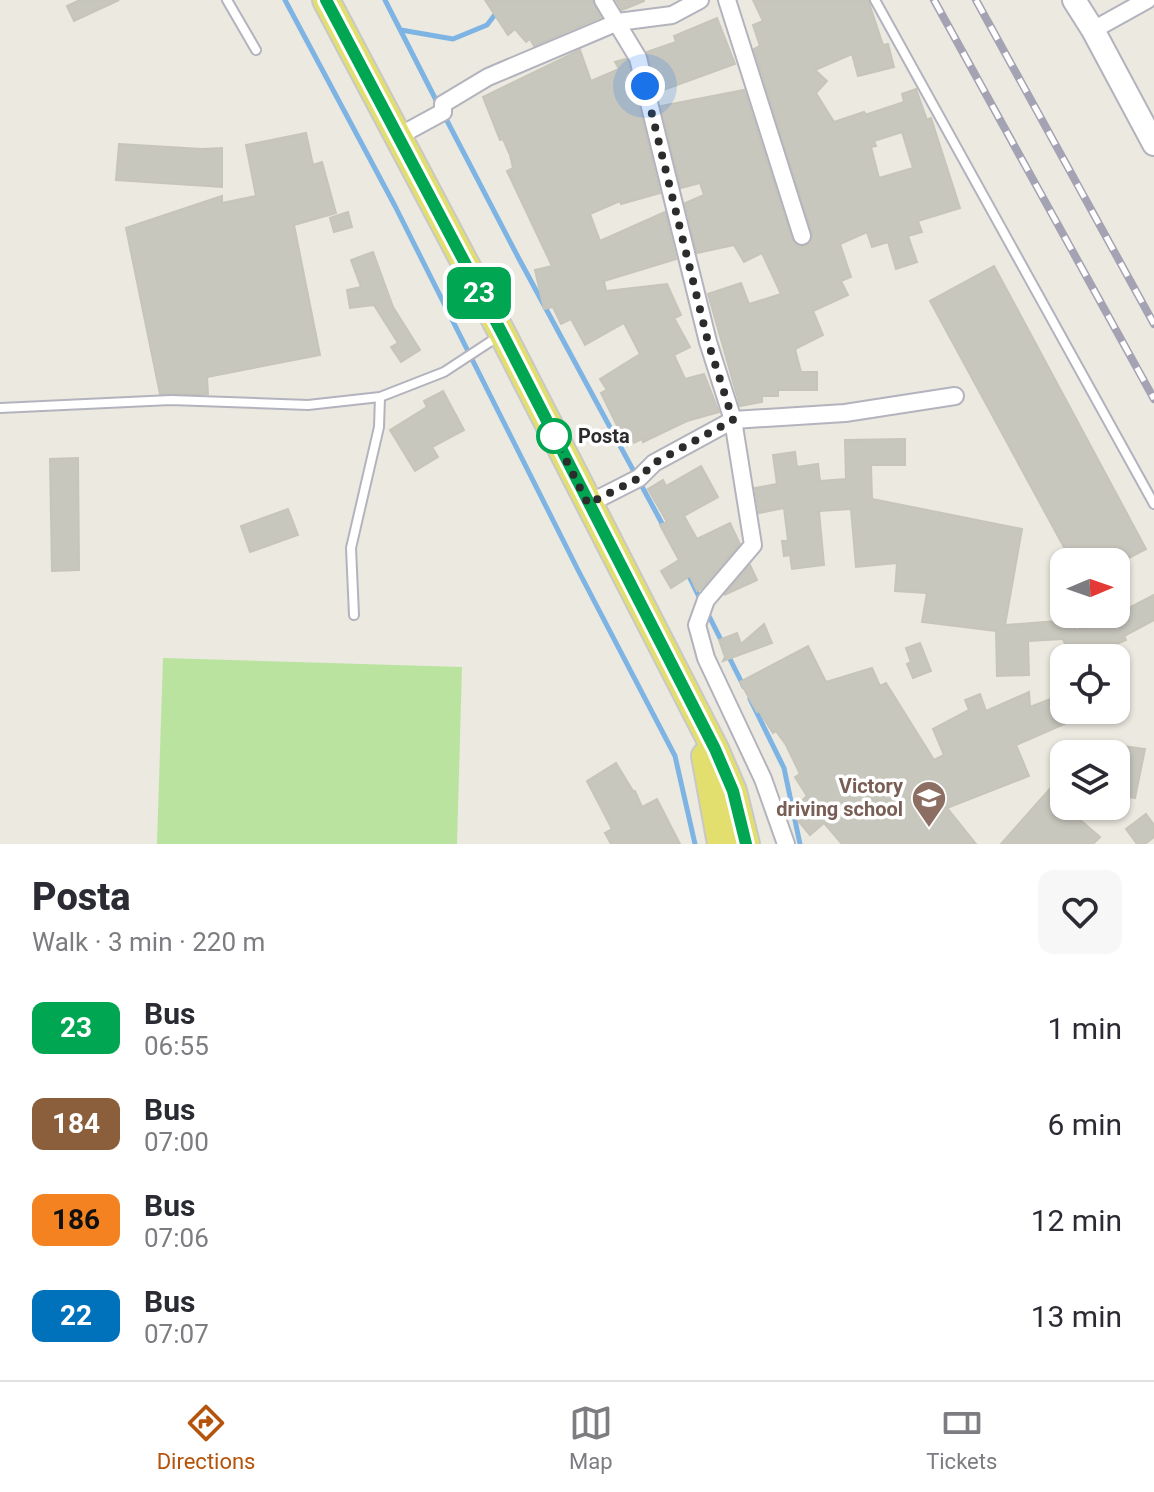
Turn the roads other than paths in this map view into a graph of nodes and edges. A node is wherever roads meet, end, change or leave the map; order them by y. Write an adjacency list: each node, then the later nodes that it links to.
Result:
1 (227, 0): 11 (lane)
2 (326, 0): 12 (main road)
3 (603, 0): 9 (street)
4 (700, 0): 9 (street)
5 (727, 0): 14 (street)
6 (875, 0): 21 (lane)
7 (1074, 0): 10 (street)
8 (1147, 0): 10 (street)
9 (618, 22): 12 (street); 19 (street)
10 (1093, 30): 13 (street)
11 (256, 50)
12 (397, 137): 15 (main road)
13 (1154, 144)
14 (802, 236)
15 (502, 333): 17 (lane); 20 (main road)
16 (955, 396): 19 (street)
17 (380, 397): 18 (lane); 22 (lane)
18 (0, 408)
19 (733, 420): 20 (street); 24 (street)
20 (588, 504): 23 (main road)
21 (1154, 504)
22 (354, 615)
23 (688, 695): 25 (main road); 26 (main road)
24 (763, 779): 25 (street); 28 (street)
25 (733, 791): 27 (main road)
26 (721, 844)
27 (746, 844)
28 (786, 844)

